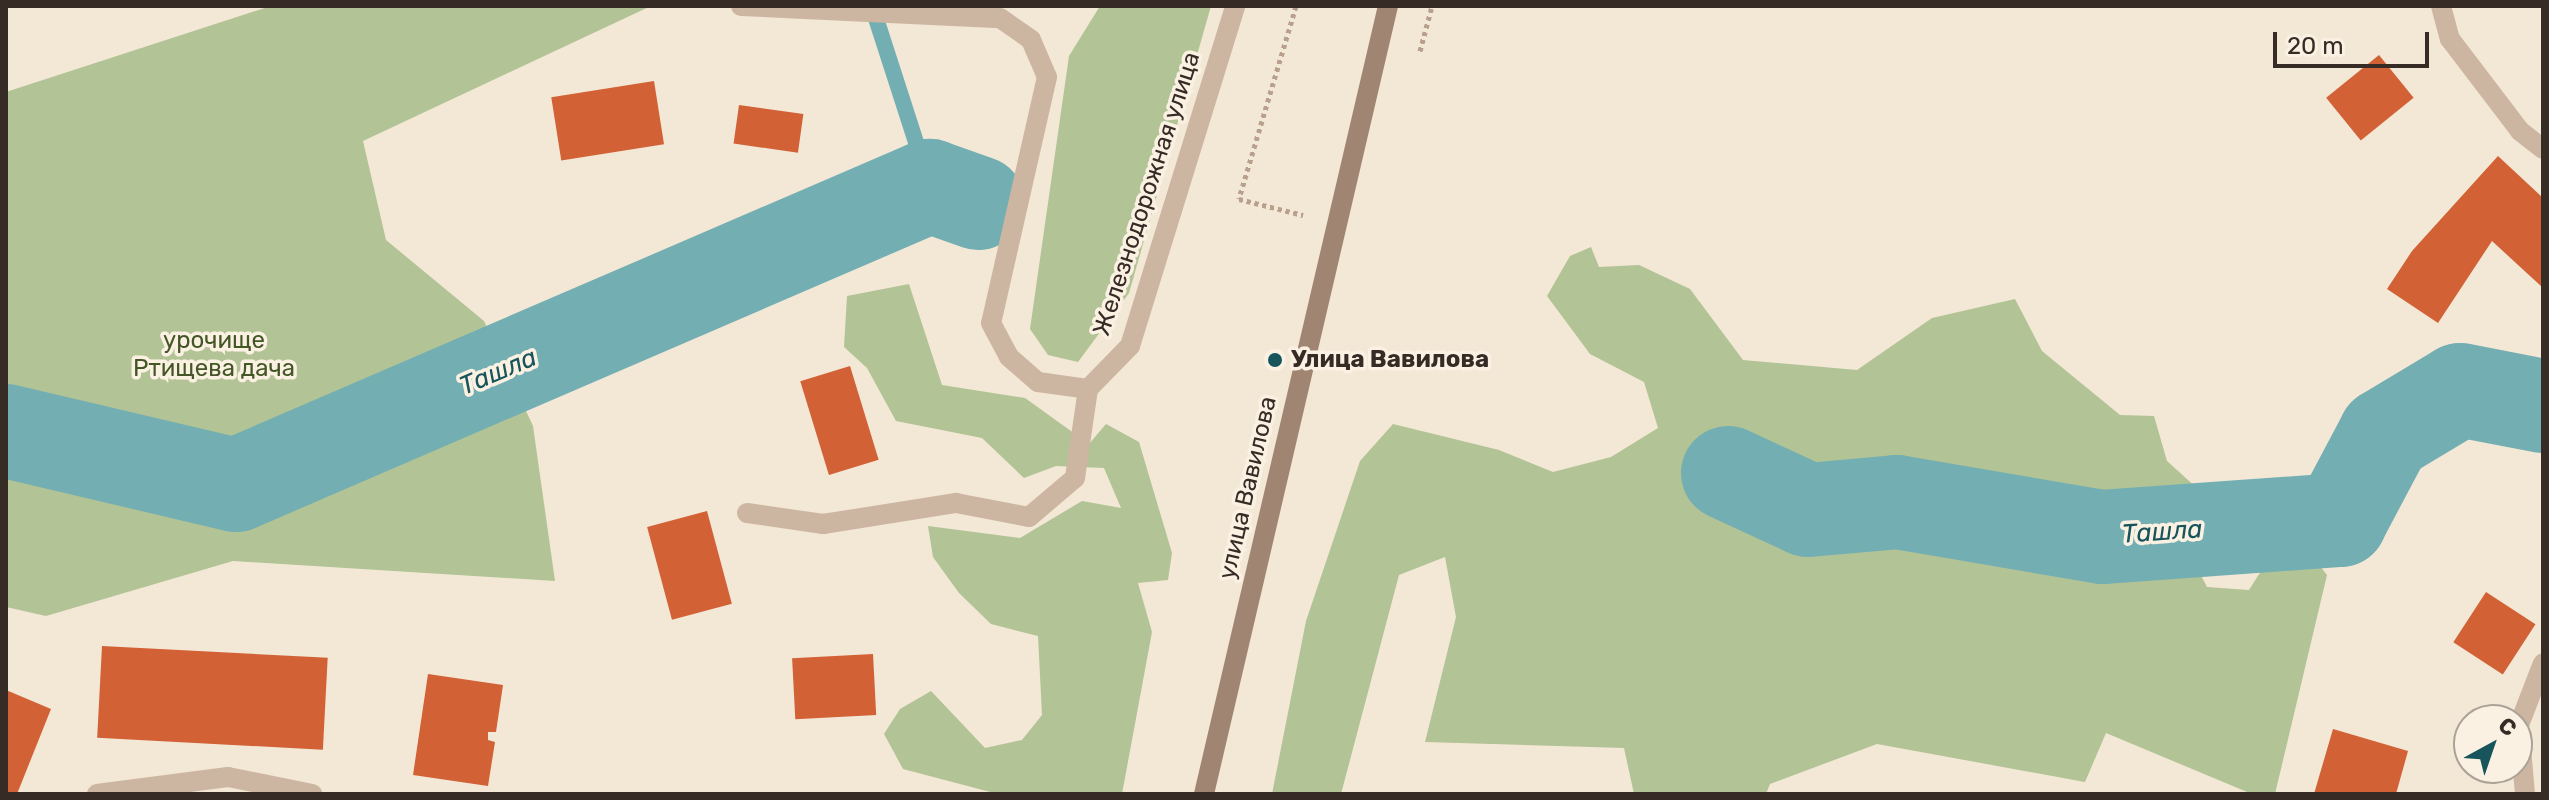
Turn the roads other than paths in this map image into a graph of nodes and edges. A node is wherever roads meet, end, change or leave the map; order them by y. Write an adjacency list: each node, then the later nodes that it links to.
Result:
1 (741, 6): 6 (street)
2 (1235, 6): 6 (street, Железнодорожная улица)
3 (1388, 6): 11 (main road, улица Вавилова)
4 (2441, 6): 5 (street)
5 (2543, 149)
6 (1088, 389): 7 (street)
7 (747, 513)
8 (2543, 663): 12 (street)
9 (97, 794): 10 (street)
10 (312, 794)
11 (1204, 794)
12 (2525, 794)

